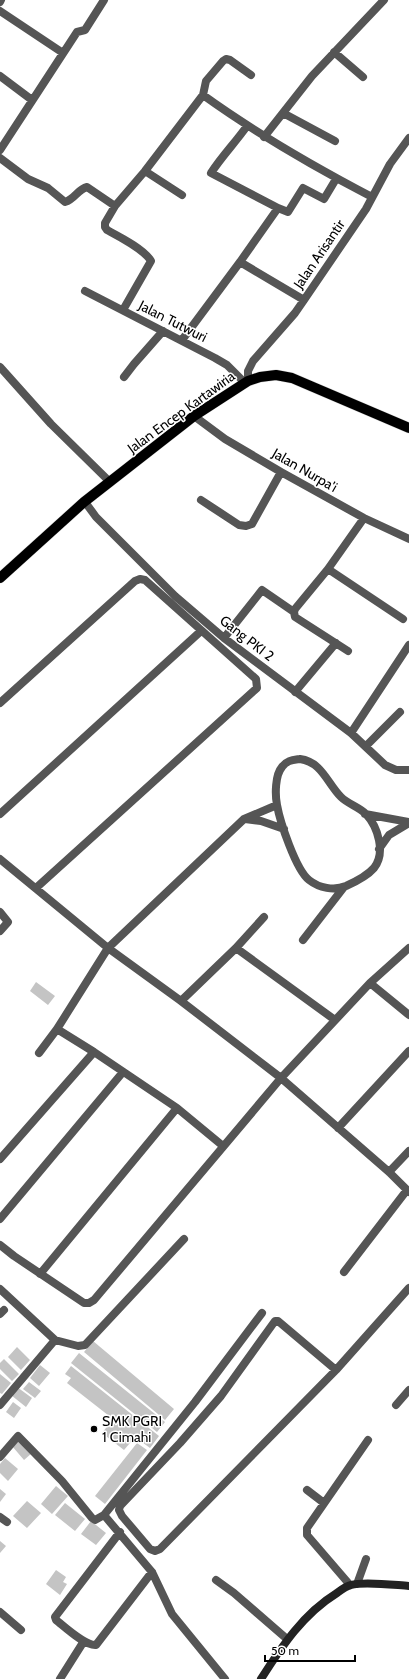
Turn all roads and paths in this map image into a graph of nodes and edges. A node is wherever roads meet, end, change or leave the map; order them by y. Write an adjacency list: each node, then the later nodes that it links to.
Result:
1 (104, 0): 5 (street)
2 (384, 0): 4 (street)
3 (0, 11): 5 (street)
4 (334, 52): 8 (street); 11 (street)
5 (63, 53): 10 (street)
6 (251, 75): 9 (street)
7 (0, 76): 10 (street)
8 (363, 77)
9 (203, 95): 12 (street); 18 (street)
10 (32, 100): 16 (street)
11 (283, 112): 13 (street); 15 (street)
12 (247, 126): 13 (street); 23 (street)
13 (264, 137): 19 (street)
14 (409, 138): 21 (street, Jalan Arisantir)
15 (335, 141)
16 (0, 150)
17 (0, 158): 22 (street)
18 (145, 171): 20 (street); 22 (street)
19 (336, 179): 21 (street); 23 (street)
20 (182, 195)
21 (372, 197): 26 (street, Jalan Arisantir)
22 (115, 206): 27 (street)
23 (278, 208): 24 (street)
24 (240, 262): 26 (street); 29 (street)
25 (85, 291): 27 (street, Jalan Tutwuri)
26 (304, 300): 32 (street, Jalan Arisantir)
27 (123, 310): 28 (street, Jalan Tutwuri)
28 (163, 331): 29 (street, Jalan Tutwuri); 31 (street)
29 (182, 340): 32 (street, Jalan Tutwuri)
30 (0, 367): 36 (street)
31 (124, 377)
32 (246, 382): 33 (main road, Jalan Encep Kartawiria); 34 (main road, Jalan Encep Kartawiria)
33 (194, 416): 35 (street, Jalan Nurpa'i); 36 (main road, Jalan Encep Kartawiria)
34 (409, 428)
35 (281, 472): 37 (street); 39 (street, Jalan Nurpa'i)
36 (110, 482): 38 (main road, Jalan Encep Kartawiria)
37 (201, 500)
38 (83, 503): 42 (main road, Jalan Encep Kartawiria); 46 (street, Gang PKI 2)
39 (364, 518): 40 (street, Jalan Nurpa'i); 41 (street)
40 (409, 539)
41 (328, 569): 43 (street); 44 (street)
42 (1, 574)
43 (294, 612): 46 (street); 47 (street)
44 (403, 619)
45 (201, 631): 51 (street); 57 (street); 65 (street)
46 (224, 638): 50 (street, Gang PKI 2)
47 (336, 643): 49 (street); 50 (street)
48 (409, 645): 53 (street)
49 (348, 650)
50 (295, 692): 53 (street, Gang PKI 2)
51 (0, 703)
52 (400, 712): 54 (street)
53 (351, 733): 54 (street, Gang PKI 2)
54 (366, 746): 55 (street, Gang PKI 2)
55 (409, 770)
56 (277, 805): 58 (street); 59 (street); 61 (street)
57 (0, 814)
58 (366, 814): 60 (street); 62 (street)
59 (244, 819): 61 (street); 70 (street)
60 (409, 822): 62 (street)
61 (284, 829): 64 (street)
62 (379, 849): 64 (street)
63 (0, 859): 65 (street)
64 (344, 887): 69 (street)
65 (36, 888): 70 (street)
66 (0, 912): 68 (street)
67 (264, 917): 71 (street)
68 (0, 931)
69 (303, 940)
70 (108, 948): 74 (street); 77 (street)
71 (236, 948): 74 (street); 76 (street)
72 (409, 948): 73 (street)
73 (370, 983): 75 (street); 76 (street)
74 (181, 1001): 82 (street)
75 (409, 1015)
76 (335, 1020): 82 (street)
77 (57, 1029): 79 (street); 80 (street)
78 (409, 1051): 84 (street)
79 (94, 1052): 81 (street); 87 (street)
80 (39, 1053)
81 (123, 1072): 83 (street); 90 (street)
82 (281, 1078): 84 (street); 85 (street)
83 (177, 1108): 85 (street); 94 (street)
84 (338, 1128): 88 (street)
85 (224, 1146): 94 (street)
86 (409, 1151): 88 (street)
87 (0, 1159)
88 (389, 1172): 89 (street)
89 (408, 1191): 93 (street)
90 (0, 1219)
91 (184, 1239): 98 (street)
92 (0, 1245): 94 (street)
93 (344, 1272)
94 (40, 1274)
95 (409, 1288): 99 (street)
96 (0, 1289): 98 (street)
97 (262, 1313): 107 (street)
98 (55, 1340): 101 (street)
99 (336, 1370): 99 (street)
100 (409, 1390): 102 (street)
101 (0, 1405)
102 (396, 1405)
103 (368, 1440): 106 (street)
104 (0, 1457): 107 (street)
105 (307, 1490): 106 (street)
106 (324, 1503): 112 (street)
107 (104, 1515): 108 (street)
108 (120, 1532): 110 (street); 117 (street)
109 (366, 1559): 112 (street)
110 (152, 1572): 117 (street); 119 (street)
111 (216, 1580): 116 (street)
112 (354, 1584): 113 (main road); 116 (main road)
113 (409, 1586)
114 (0, 1612): 115 (street)
115 (21, 1630)
116 (287, 1639): 120 (main road)
117 (84, 1641): 118 (street)
118 (60, 1679)
119 (225, 1679)
120 (260, 1679)

